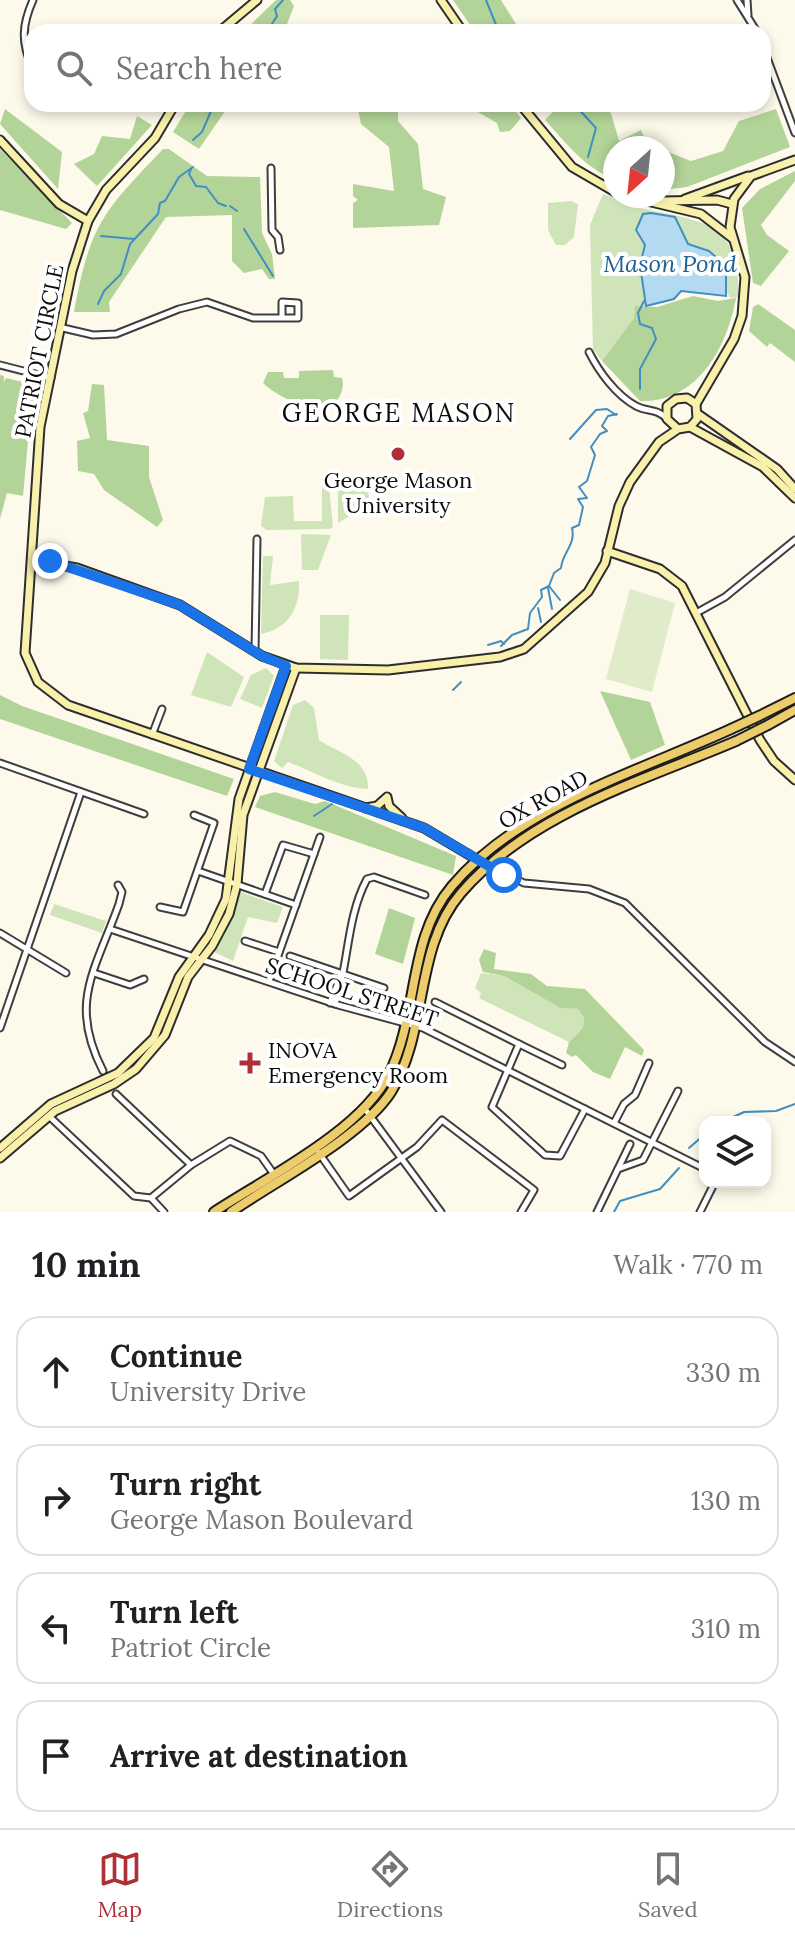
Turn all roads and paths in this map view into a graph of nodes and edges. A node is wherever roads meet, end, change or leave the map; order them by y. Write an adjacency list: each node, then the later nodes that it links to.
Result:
1 (33, 0): 7 (street)
2 (257, 0): 8 (street)
3 (441, 0): 9 (street)
4 (737, 0): 6 (street)
5 (747, 0): 6 (street)
6 (748, 16): 10 (street)
7 (25, 24)
8 (228, 24)
9 (458, 24)
10 (752, 24)
11 (24, 28): 12 (street)
12 (24, 48)
13 (771, 68): 16 (street)
14 (170, 112): 26 (street, PATRIOT CIRCLE)
15 (527, 112): 21 (street)
16 (795, 133)
17 (0, 140): 26 (street)
18 (795, 160): 20 (street)
19 (271, 168): 28 (street)
20 (751, 176): 23 (street); 24 (street)
21 (603, 185)
22 (675, 200): 23 (street)
23 (683, 200): 24 (street)
24 (732, 204): 27 (street)
25 (675, 208): 27 (street)
26 (88, 221): 30 (street, PATRIOT CIRCLE)
27 (736, 242): 34 (street)
28 (280, 250)
29 (282, 318): 30 (street)
30 (63, 328): 33 (street, PATRIOT CIRCLE)
31 (589, 352): 38 (street)
32 (0, 365): 33 (street)
33 (52, 378): 49 (street, PATRIOT CIRCLE)
34 (704, 386): 35 (street); 36 (street)
35 (687, 398): 36 (street); 37 (street)
36 (696, 404): 39 (street)
37 (667, 406): 38 (street); 40 (street)
38 (653, 410): 40 (street)
39 (698, 414): 41 (street); 44 (street)
40 (667, 420): 42 (street); 43 (street)
41 (690, 427): 42 (street); 45 (street)
42 (678, 429): 43 (street)
43 (659, 442): 48 (street)
44 (795, 489)
45 (795, 498)
46 (257, 539): 51 (street)
47 (795, 540): 50 (street)
48 (607, 551): 50 (street); 53 (street)
49 (32, 560): 51 (street); 57 (street, PATRIOT CIRCLE)
50 (698, 612): 60 (street)
51 (255, 652): 52 (street)
52 (286, 666): 53 (street); 59 (street)
53 (296, 668): 59 (street)
54 (795, 698): 68 (main road, OX ROAD, bridge)
55 (162, 709): 57 (street)
56 (795, 710): 69 (main road, OX ROAD, bridge)
57 (151, 735): 59 (street)
58 (0, 763): 61 (street)
59 (253, 770): 62 (street); 71 (street)
60 (795, 780)
61 (81, 792): 63 (street); 80 (street)
62 (364, 808): 65 (street); 65 (street)
63 (144, 814)
64 (194, 815): 70 (street)
65 (407, 823): 68 (street)
66 (320, 837): 67 (street)
67 (314, 854): 73 (street); 75 (street)
68 (477, 860): 69 (street); 92 (main road, OX ROAD)
69 (488, 866): 92 (main road, OX ROAD); 95 (street)
70 (198, 871): 71 (street); 76 (street)
71 (234, 883): 73 (street); 83 (street)
72 (118, 885): 77 (street)
73 (265, 894): 75 (street)
74 (425, 895): 86 (street)
75 (296, 905): 81 (street)
76 (160, 907)
77 (110, 929): 83 (street, SCHOOL STREET); 85 (street)
78 (0, 933): 80 (street)
79 (245, 941): 81 (street)
80 (27, 950): 84 (street); 93 (street)
81 (279, 952): 88 (street)
82 (290, 956): 86 (street)
83 (195, 959): 88 (street, SCHOOL STREET); 108 (street); 110 (street)
84 (66, 973)
85 (94, 973): 87 (street); 99 (street)
86 (341, 974): 89 (street); 91 (street)
87 (144, 979)
88 (269, 981): 91 (street, SCHOOL STREET)
89 (384, 988)
90 (435, 1002): 94 (street)
91 (332, 1003): 92 (street, SCHOOL STREET)
92 (409, 1024): 98 (street, SCHOOL STREET); 103 (main road)
93 (0, 1028)
94 (519, 1044): 97 (street); 98 (street)
95 (795, 1062)
96 (649, 1063): 105 (street)
97 (562, 1065)
98 (506, 1070): 102 (street, SCHOOL STREET); 102 (street)
99 (103, 1071)
100 (678, 1091): 106 (street)
101 (116, 1094): 112 (street)
102 (585, 1109): 105 (street, SCHOOL STREET)
103 (368, 1112): 109 (main road); 111 (street)
104 (51, 1118): 117 (street)
105 (614, 1123): 106 (street, SCHOOL STREET)
106 (651, 1142): 113 (street, SCHOOL STREET); 114 (street)
107 (630, 1144): 114 (street)
108 (0, 1148)
109 (316, 1150): 111 (street); 115 (main road); 120 (main road)
110 (0, 1158)
111 (401, 1160): 121 (street); 122 (street)
112 (191, 1165): 115 (street); 117 (street)
113 (699, 1166)
114 (618, 1169): 123 (street)
115 (273, 1173): 119 (main road)
116 (712, 1188): 124 (street)
117 (151, 1198): 118 (street)
118 (164, 1212)
119 (214, 1212)
120 (231, 1212)
121 (441, 1212)
122 (521, 1212)
123 (597, 1212)
124 (700, 1212)

